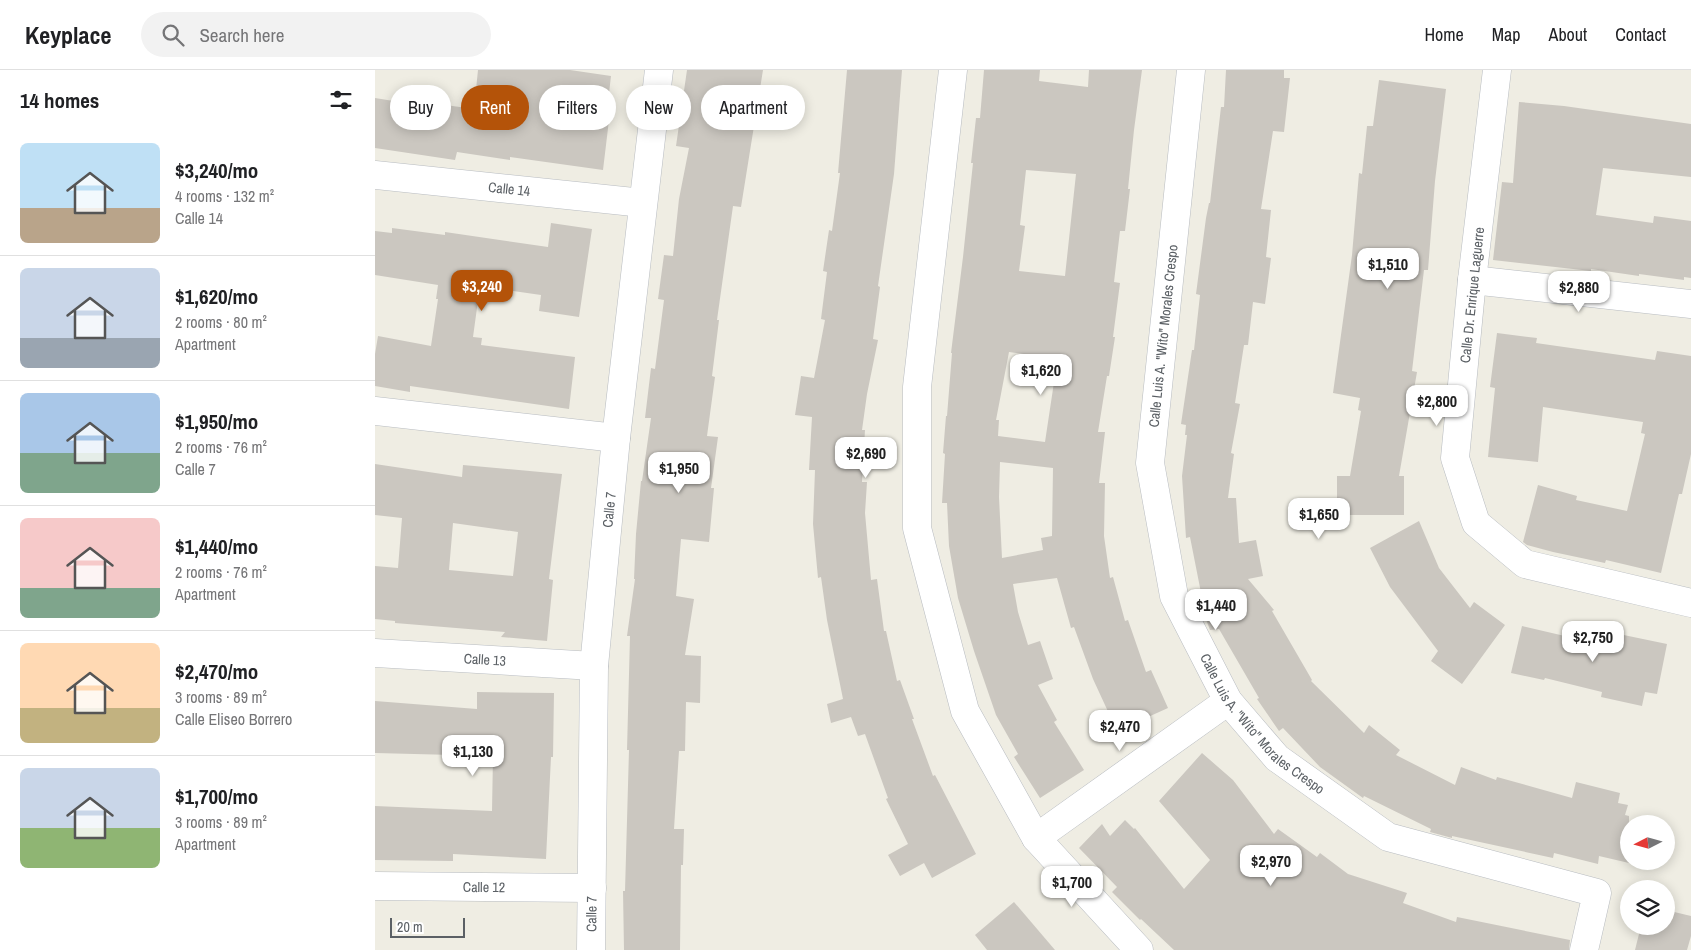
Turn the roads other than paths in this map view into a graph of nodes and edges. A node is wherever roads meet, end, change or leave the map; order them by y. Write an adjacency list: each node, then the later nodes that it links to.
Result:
1 (659, 70): 6 (street, Calle 7)
2 (953, 70): 15 (street)
3 (1191, 70): 14 (street, Calle Luis A. "Wito" Morales Crespo)
4 (1497, 70): 7 (street, Calle Dr. Enrique Laguerre)
5 (375, 175): 6 (street, Calle 14)
6 (643, 203): 10 (street, Calle 7)
7 (1473, 280): 8 (street); 11 (street, Calle Dr. Enrique Laguerre)
8 (1691, 304)
9 (375, 411): 10 (street)
10 (616, 438): 13 (street, Calle 7)
11 (1691, 603)
12 (375, 653): 13 (street, Calle 13)
13 (594, 666): 17 (street, Calle 7)
14 (1228, 701): 15 (street); 20 (street, Calle Luis A. "Wito" Morales Crespo)
15 (1036, 838): 19 (street)
16 (375, 886): 17 (street, Calle 12)
17 (592, 888): 18 (street, Calle 7)
18 (591, 950)
19 (1139, 950)
20 (1584, 950)

